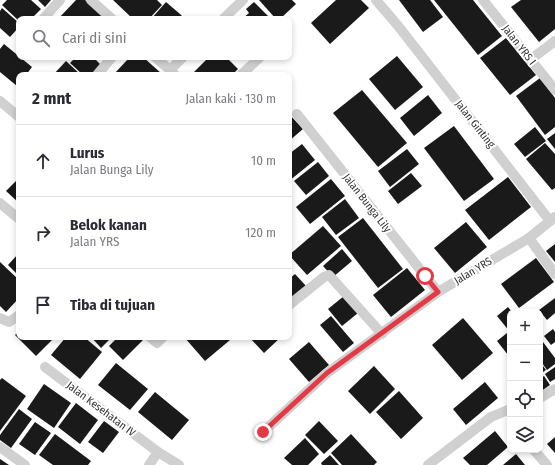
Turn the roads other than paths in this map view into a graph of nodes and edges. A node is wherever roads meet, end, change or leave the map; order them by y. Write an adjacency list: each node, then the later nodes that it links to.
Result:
1 (60, 0): 6 (street)
2 (91, 0): 7 (street)
3 (243, 0): 8 (street)
4 (376, 0): 24 (street, Jalan Ginting)
5 (483, 0): 14 (street, Jalan YRS I)
6 (46, 16)
7 (109, 16)
8 (226, 16)
9 (555, 41): 14 (street)
10 (110, 60): 15 (street)
11 (158, 60): 16 (street)
12 (181, 60): 16 (street)
13 (257, 60): 17 (street)
14 (530, 60): 18 (street, Jalan YRS I)
15 (100, 72)
16 (172, 72)
17 (244, 72)
18 (555, 90)
19 (0, 101): 20 (street)
20 (16, 114)
21 (297, 114): 27 (street, Jalan Bunga Lily)
22 (0, 203): 23 (street)
23 (16, 216)
24 (553, 219): 25 (street, Jalan YRS)
25 (529, 238): 26 (street); 27 (street, Jalan YRS)
26 (555, 274)
27 (438, 292): 31 (street, Jalan YRS)
28 (292, 303): 31 (street)
29 (16, 317): 30 (street)
30 (0, 318)
31 (382, 334): 36 (street, Jalan YRS)
32 (45, 367): 38 (street, Jalan Kesehatan IV)
33 (555, 389): 34 (street)
34 (543, 396)
35 (507, 410): 43 (street)
36 (263, 432)
37 (0, 447): 40 (street)
38 (158, 452): 41 (street); 42 (street, Jalan Kesehatan IV)
39 (537, 453): 44 (street)
40 (25, 465)
41 (149, 465)
42 (179, 465)
43 (428, 465)
44 (547, 465)

